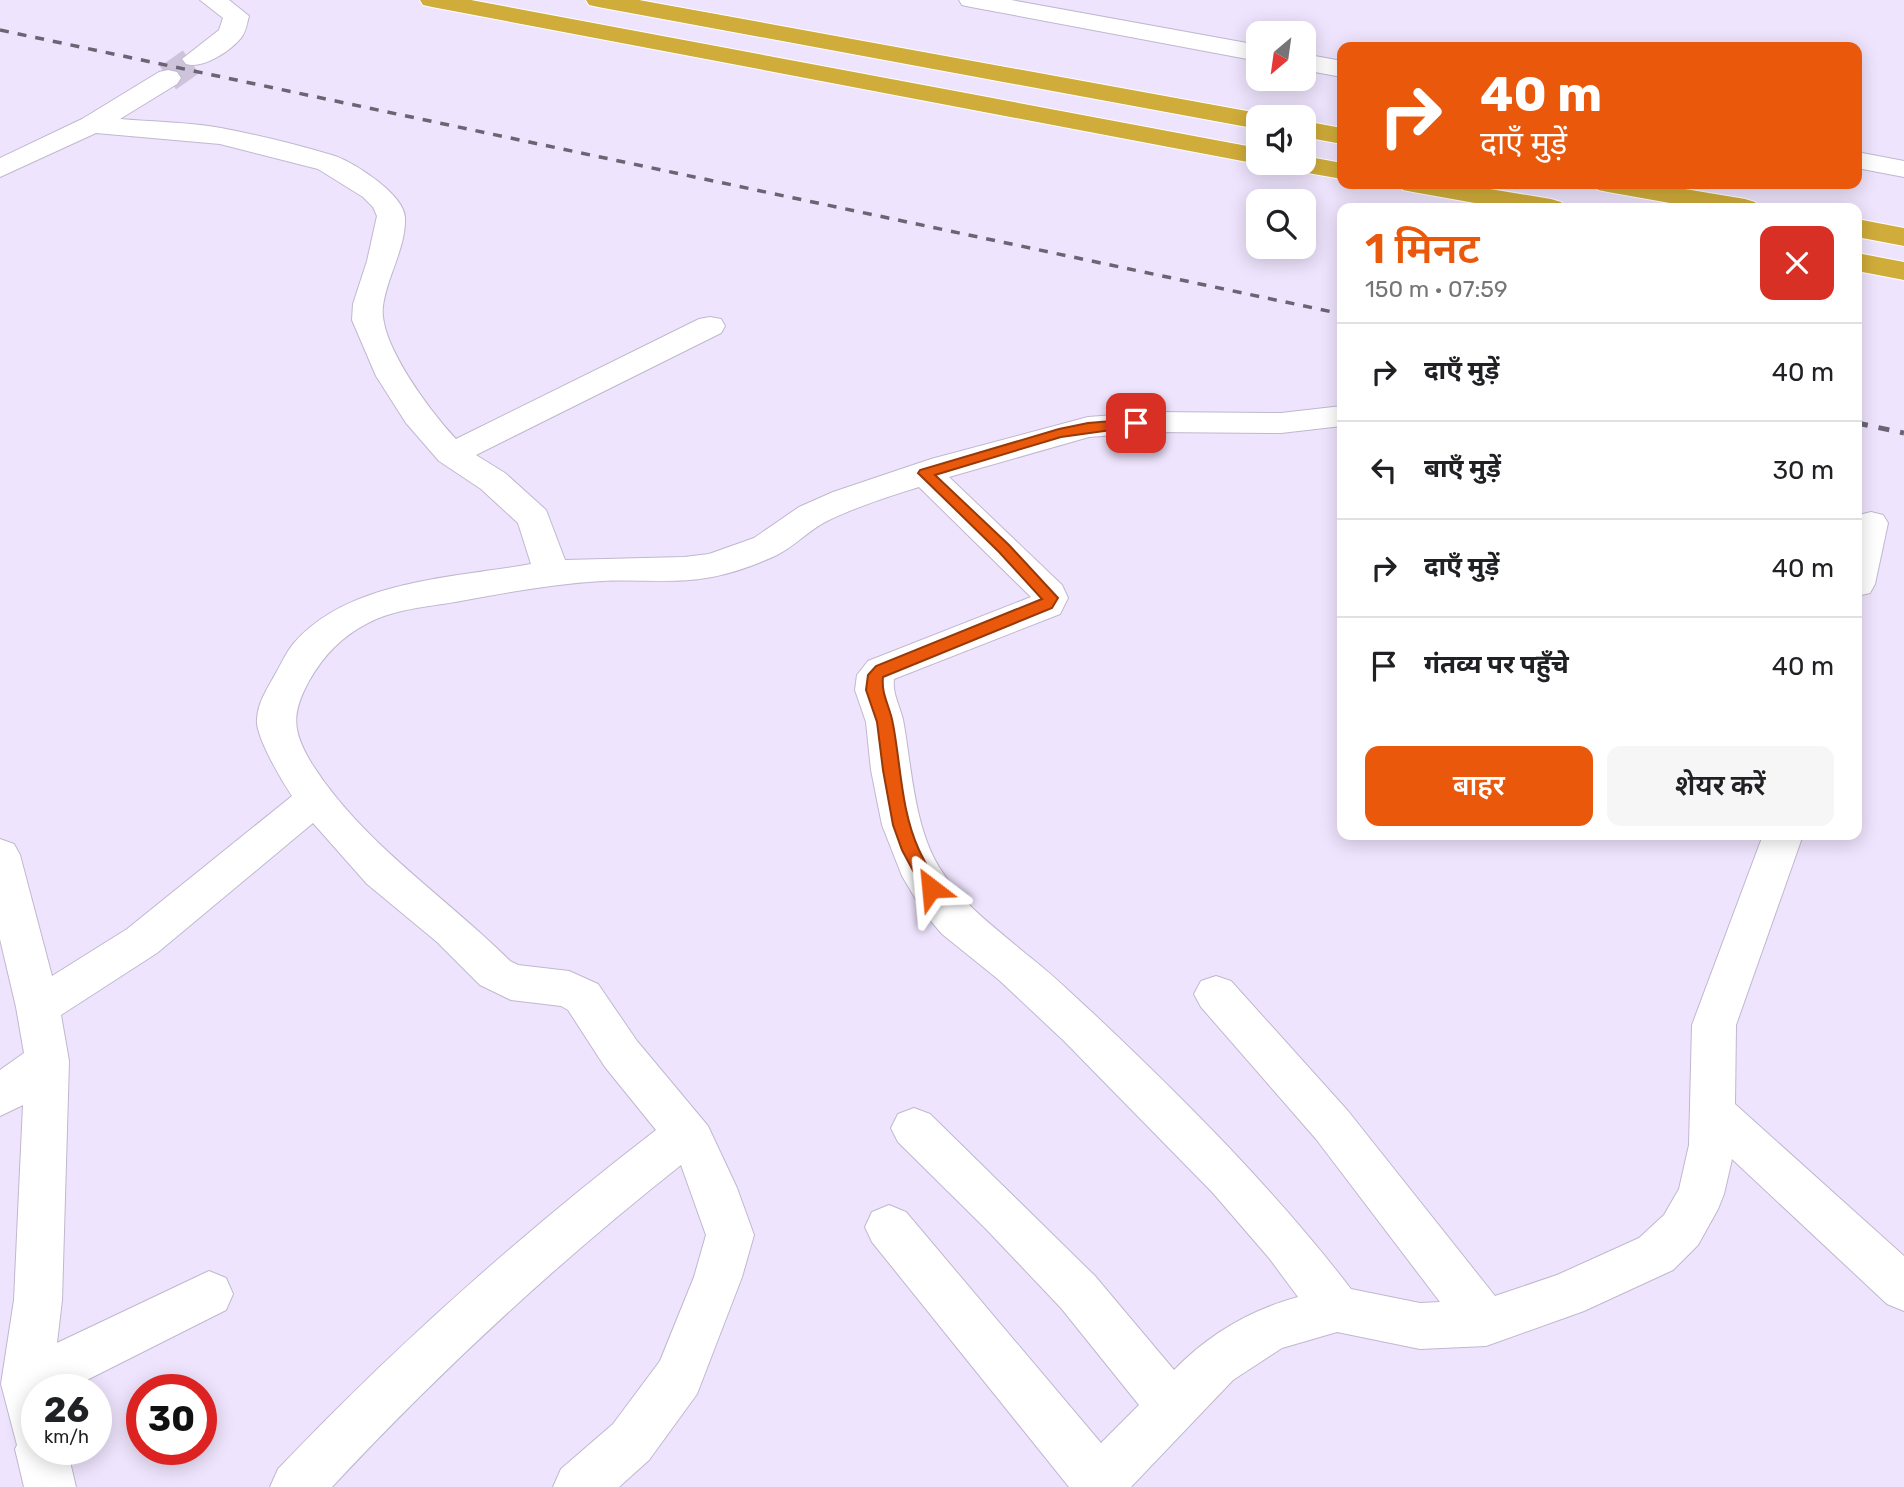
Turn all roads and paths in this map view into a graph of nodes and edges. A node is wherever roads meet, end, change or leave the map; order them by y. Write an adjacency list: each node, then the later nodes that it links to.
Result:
1 (212, 0): 6 (street)
2 (432, 0): 14 (highway)
3 (598, 0): 10 (highway)
4 (971, 0): 5 (street)
5 (1246, 52)
6 (195, 59)
7 (1316, 64): 8 (street)
8 (1337, 68)
9 (168, 78): 11 (street)
10 (1246, 119)
11 (92, 125): 17 (street); 30 (street)
12 (1316, 131): 13 (highway)
13 (1337, 135)
14 (1246, 154)
15 (1862, 161): 18 (street)
16 (1316, 167): 19 (highway)
17 (0, 169)
18 (1904, 169)
19 (1337, 170)
20 (1442, 189): 22 (highway)
21 (1637, 189): 23 (highway)
22 (1523, 203)
23 (1716, 203)
24 (1862, 229): 25 (highway)
25 (1904, 237)
26 (1862, 263): 27 (highway)
27 (1904, 271)
28 (710, 326): 30 (street)
29 (1337, 417): 31 (street)
30 (451, 454): 34 (street)
31 (925, 473): 34 (street); 48 (street)
32 (1871, 523): 33 (street)
33 (1862, 562)
34 (551, 573): 35 (street)
35 (315, 799): 39 (street); 44 (street)
36 (1781, 840): 42 (street)
37 (0, 855): 39 (street)
38 (1216, 994): 49 (street)
39 (38, 1007): 40 (street)
40 (47, 1061): 41 (street); 50 (street)
41 (0, 1096)
42 (1713, 1112): 46 (street); 49 (street)
43 (914, 1128): 52 (street)
44 (686, 1134): 56 (street); 57 (street)
45 (889, 1227): 54 (street)
46 (1904, 1288)
47 (209, 1294): 51 (street)
48 (1337, 1309): 49 (street); 52 (street)
49 (1486, 1324)
50 (27, 1374)
51 (46, 1374)
52 (1172, 1406): 54 (street)
53 (45, 1465): 55 (street)
54 (1100, 1485)
55 (50, 1487)
56 (296, 1487)
57 (579, 1487)

